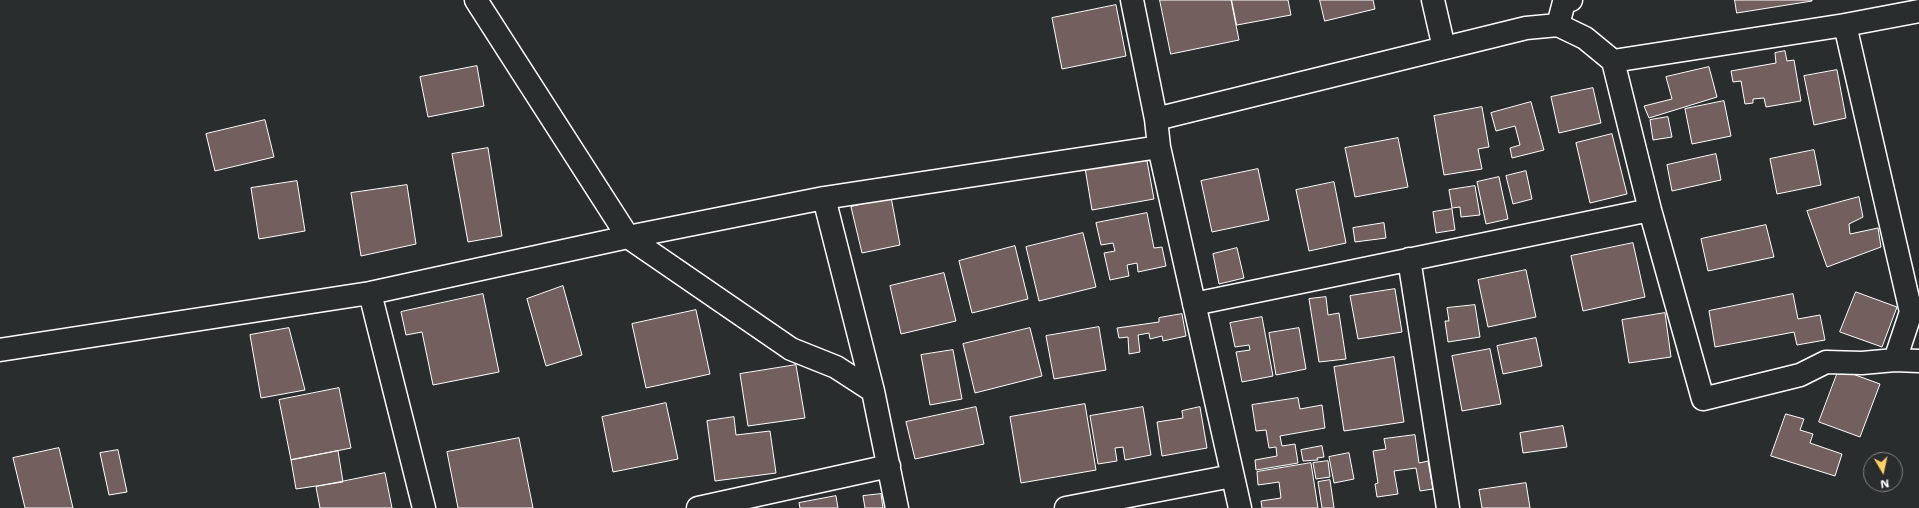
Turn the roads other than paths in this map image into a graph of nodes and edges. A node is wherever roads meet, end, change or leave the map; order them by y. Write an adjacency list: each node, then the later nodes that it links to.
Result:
1 (476, 0): 14 (street)
2 (1132, 0): 10 (street)
3 (1433, 0): 8 (street)
4 (1570, 0): 6 (street)
5 (1919, 11): 7 (street)
6 (1558, 25): 8 (street); 9 (street)
7 (1845, 25): 9 (street); 19 (street)
8 (1444, 48): 10 (street)
9 (1613, 61): 13 (street)
10 (1156, 119): 11 (street)
11 (1159, 147): 12 (street); 17 (street)
12 (824, 198): 14 (street); 21 (street)
13 (1650, 210): 15 (street); 19 (street)
14 (628, 236): 16 (street); 21 (street)
15 (1409, 259): 17 (street); 29 (street)
16 (370, 293): 18 (street); 24 (street)
17 (1194, 304): 23 (street)
18 (0, 350)
19 (1895, 360): 20 (street)
20 (1919, 362)
21 (874, 391): 22 (street)
22 (889, 466): 25 (street); 26 (street)
23 (1232, 476): 27 (street); 28 (street)
24 (424, 508)
25 (698, 508)
26 (897, 508)
27 (1066, 508)
28 (1240, 508)
29 (1448, 508)

